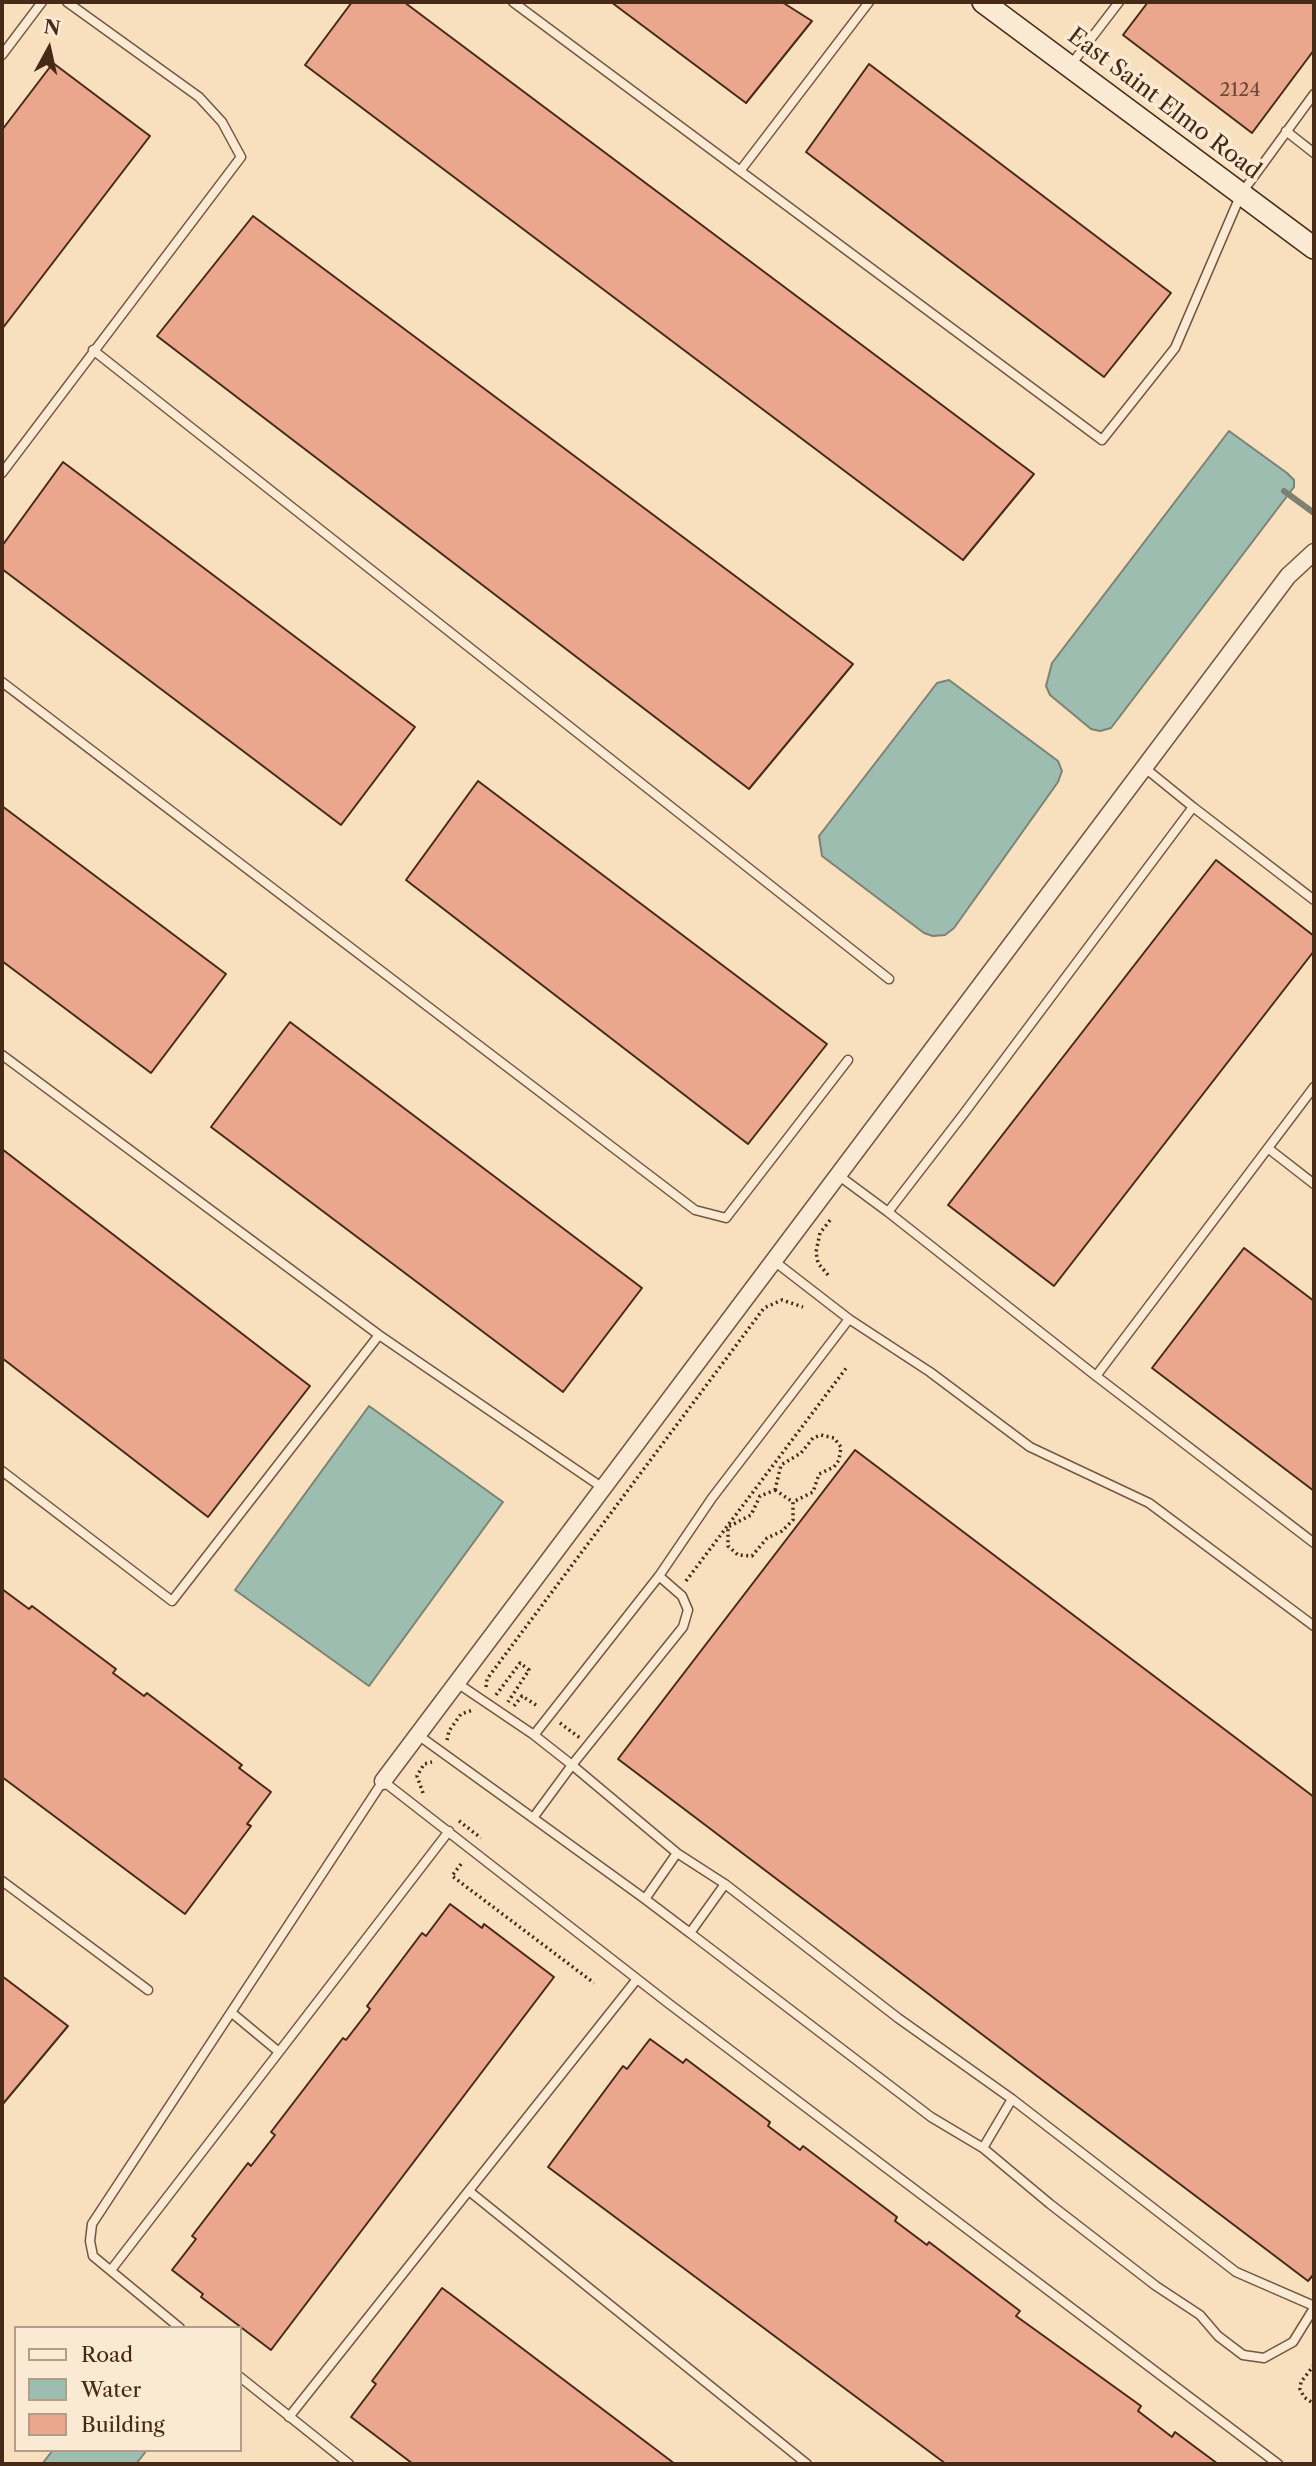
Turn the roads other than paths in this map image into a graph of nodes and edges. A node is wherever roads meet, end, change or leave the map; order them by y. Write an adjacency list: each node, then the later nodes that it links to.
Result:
1 (41, 2): 7 (lane)
2 (67, 2): 15 (lane)
3 (513, 2): 12 (lane)
4 (869, 2): 12 (lane)
5 (983, 2): 8 (street, East Saint Elmo Road)
6 (1119, 2): 8 (lane)
7 (2, 55)
8 (1070, 67): 13 (street, East Saint Elmo Road)
9 (1314, 93): 10 (lane)
10 (1286, 131): 11 (lane); 13 (lane)
11 (1314, 153)
12 (740, 172): 13 (lane)
13 (1241, 194): 14 (street, East Saint Elmo Road)
14 (1314, 248)
15 (93, 350): 16 (lane); 22 (lane)
16 (2, 472)
17 (1314, 552): 19 (street)
18 (2, 682): 24 (lane)
19 (1145, 768): 20 (lane); 27 (street)
20 (1194, 807): 21 (lane); 29 (lane)
21 (1314, 900)
22 (889, 979)
23 (2, 1055): 32 (lane)
24 (848, 1060)
25 (1314, 1087): 26 (lane)
26 (1269, 1149): 28 (lane); 33 (lane)
27 (838, 1175): 29 (lane); 30 (street)
28 (1314, 1184)
29 (888, 1212): 33 (lane)
30 (774, 1261): 31 (lane); 35 (street)
31 (849, 1319): 37 (lane); 38 (lane)
32 (379, 1335): 34 (lane); 35 (lane)
33 (1096, 1376): 36 (lane)
34 (2, 1471)
35 (603, 1488): 39 (street)
36 (1314, 1543)
37 (659, 1576): 41 (lane); 42 (lane)
38 (1314, 1626)
39 (457, 1683): 40 (street); 41 (lane)
40 (418, 1735): 43 (street); 44 (lane)
41 (534, 1735): 42 (lane)
42 (572, 1765): 44 (lane); 46 (lane)
43 (383, 1781): 45 (lane); 53 (lane)
44 (533, 1818): 49 (lane)
45 (449, 1831): 51 (lane); 54 (lane)
46 (677, 1853): 48 (lane); 49 (lane)
47 (2, 1881): 52 (lane)
48 (725, 1884): 50 (lane); 55 (lane)
49 (645, 1899): 50 (lane)
50 (690, 1933): 56 (lane)
51 (638, 1979): 57 (lane); 65 (lane)
52 (148, 1990)
53 (232, 2013): 54 (lane); 58 (lane)
54 (279, 2052): 58 (lane)
55 (1012, 2099): 56 (lane); 59 (lane)
56 (983, 2148): 59 (lane)
57 (469, 2191): 62 (lane); 64 (lane)
58 (111, 2270): 60 (lane)
59 (1314, 2307)
60 (178, 2326)
61 (242, 2379): 62 (lane)
62 (289, 2417): 63 (lane)
63 (349, 2464)
64 (807, 2464)
65 (1279, 2464)

